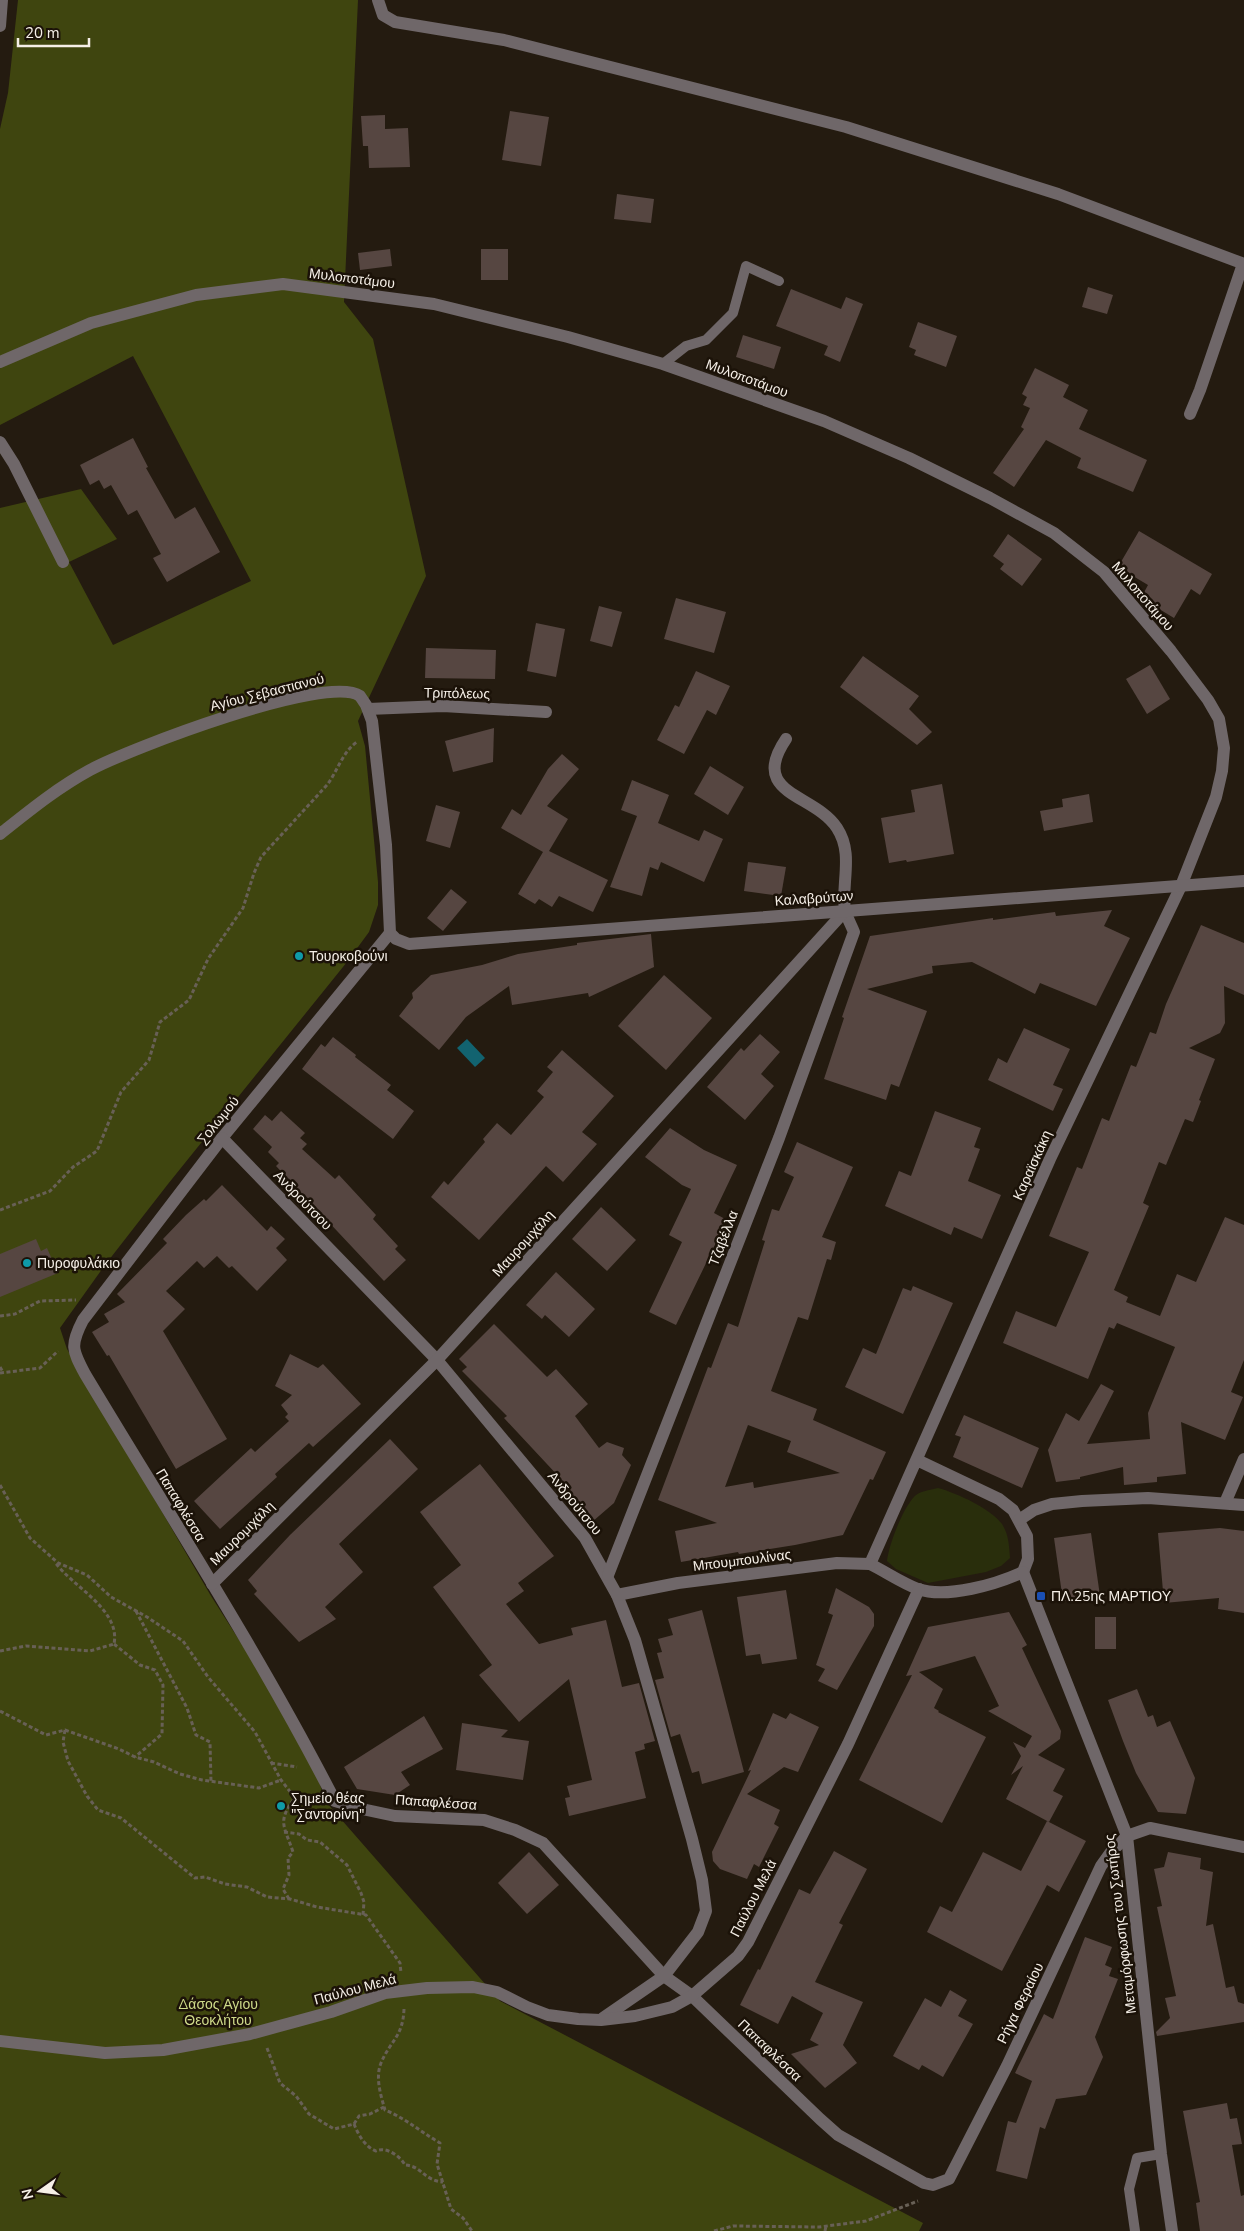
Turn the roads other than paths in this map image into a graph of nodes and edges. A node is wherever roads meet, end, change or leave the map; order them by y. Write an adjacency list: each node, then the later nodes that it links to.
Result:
1 (2, 0): 3 (street)
2 (378, 0): 4 (street)
3 (0, 26)
4 (1244, 264): 8 (street)
5 (779, 281): 7 (lane)
6 (0, 362): 7 (street, Μυλοποτάμου)
7 (663, 364): 16 (street, Μυλοποτάμου)
8 (1190, 414)
9 (0, 442): 10 (street)
10 (63, 562)
11 (368, 709): 12 (street, Τριπόλεως); 14 (street, Αγίου Σεβαστιανού); 18 (street, Αγίου Σεβαστιανού)
12 (546, 712)
13 (786, 739): 17 (street, Τζαβέλλα)
14 (0, 834)
15 (1244, 881): 16 (street, Καλαβρύτων)
16 (1181, 886): 17 (street, Καλαβρύτων); 23 (street, Καραϊσκάκη)
17 (846, 911): 18 (street, Καλαβρύτων); 21 (street, Μαυρομιχάλη); 29 (street, Τζαβέλλα)
18 (390, 933): 19 (street, Σολωμού)
19 (222, 1138): 20 (street, Σολωμού); 21 (street, Ανδρούτσου)
20 (78, 1332): 30 (street, Παπαφλέσσα)
21 (437, 1360): 29 (street, Ανδρούτσου); 30 (street, Μαυρομιχάλη)
22 (1244, 1459): 24 (street)
23 (917, 1460): 26 (street); 27 (street, Καραϊσκάκη)
24 (1225, 1503): 25 (street); 26 (street)
25 (1244, 1505)
26 (1019, 1520): 28 (street)
27 (870, 1564): 31 (street); 32 (street, Μπουμπουλίνας)
28 (1023, 1572): 31 (street); 33 (street, Μεταμόρφωσης του Σωτήρος)
29 (608, 1575): 32 (street, Ανδρούτσου)
30 (212, 1584): 35 (street, Παπαφλέσσα)
31 (919, 1589): 36 (street, Παύλου Μελά)
32 (617, 1595): 35 (street, Ανδρούτσου)
33 (1128, 1836): 34 (street); 39 (street, Μεταμόρφωσης του Σωτήρος); 40 (street, Ρήγα Φεραίου)
34 (1244, 1847)
35 (664, 1976): 36 (street, Παπαφλέσσα); 37 (street, Ανδρούτσου)
36 (692, 1996): 37 (street, Παύλου Μελά); 40 (street, Παπαφλέσσα)
37 (601, 2020): 38 (street, Παύλου Μελά)
38 (0, 2041)
39 (1161, 2154): 41 (lane); 42 (street, Μεταμόρφωσης του Σωτήρος)
40 (937, 2184)
41 (1135, 2231)
42 (1172, 2231)

